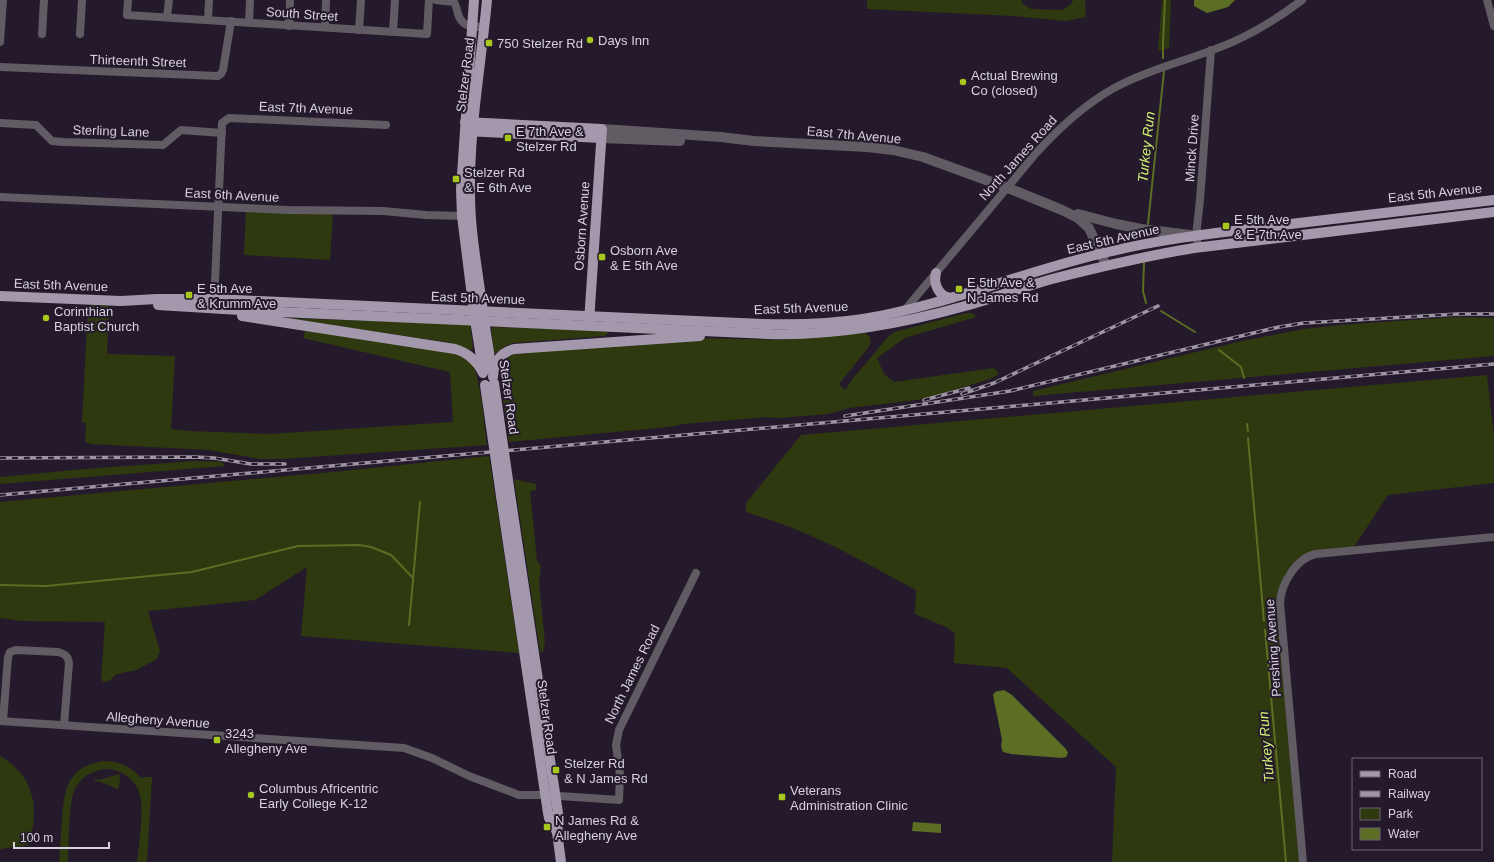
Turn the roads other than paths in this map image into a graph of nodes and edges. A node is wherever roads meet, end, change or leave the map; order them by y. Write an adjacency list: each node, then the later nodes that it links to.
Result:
1 (3, 0): 31 (street)
2 (44, 0): 29 (street)
3 (82, 0): 30 (street)
4 (128, 0): 18 (street, South Street)
5 (168, 0): 18 (street)
6 (209, 0): 19 (street)
7 (250, 0): 21 (street)
8 (290, 0): 22 (street)
9 (326, 0): 25 (street)
10 (361, 0): 27 (street)
11 (395, 0): 28 (street)
12 (429, 0): 28 (street, South Street)
13 (436, 0): 23 (street)
14 (474, 0): 23 (main road, Stelzer Road)
15 (487, 0): 26 (main road, Stelzer Road)
16 (1302, 0): 32 (street, North James Road)
17 (1487, 0): 24 (street)
18 (168, 17): 19 (street, South Street)
19 (208, 20): 20 (street, South Street)
20 (231, 21): 21 (street, South Street); 33 (street, Thirteenth Street)
21 (249, 22): 22 (street, South Street)
22 (289, 26): 25 (street, South Street)
23 (472, 26): 26 (street); 38 (main road, Stelzer Road)
24 (1494, 26)
25 (325, 27): 27 (street, South Street)
26 (484, 27): 34 (main road, Stelzer Road)
27 (359, 30): 28 (street, South Street)
28 (393, 32)
29 (42, 34)
30 (80, 34)
31 (0, 42)
32 (1211, 50): 41 (street, North James Road); 48 (street, Minck Drive)
33 (0, 67)
34 (475, 101): 37 (main road); 38 (main road, Stelzer Road)
35 (0, 123): 39 (street, Sterling Lane)
36 (386, 125): 39 (street, East 7th Avenue)
37 (509, 125): 38 (main road, East 7th Avenue); 40 (main road, East 7th Avenue)
38 (468, 127): 40 (main road, East 7th Avenue); 47 (main road, Stelzer Road); 54 (main road, Stelzer Road)
39 (222, 133): 44 (street)
40 (602, 133): 41 (street, East 7th Avenue); 58 (main road, Osborn Avenue)
41 (1008, 188): 45 (street, East 7th Avenue); 52 (street, North James Road)
42 (0, 197): 44 (street, East 6th Avenue)
43 (1494, 200): 48 (main road, East 5th Avenue)
44 (218, 206): 47 (street, East 6th Avenue); 56 (street)
45 (1062, 210): 48 (street, East 7th Avenue); 50 (street, East 7th Avenue)
46 (1494, 212): 49 (main road, East 5th Avenue)
47 (462, 216): 54 (main road, Stelzer Road)
48 (1196, 236): 49 (street, Minck Drive); 50 (main road, East 5th Avenue)
49 (1198, 247): 51 (main road, East 5th Avenue)
50 (1101, 254): 51 (street, East 7th Avenue); 55 (main road, East 5th Avenue)
51 (1106, 265): 59 (main road, East 5th Avenue)
52 (936, 273): 55 (main road); 57 (street, North James Road)
53 (0, 296): 56 (main road, East 5th Avenue)
54 (476, 296): 61 (main road, Stelzer Road, bridge)
55 (951, 298): 57 (main road, East 5th Avenue)
56 (214, 304): 58 (main road, East 5th Avenue); 61 (main road)
57 (904, 311): 58 (main road, East 5th Avenue); 59 (street, North James Road)
58 (589, 320): 60 (main road, East 5th Avenue)
59 (893, 324): 60 (main road, East 5th Avenue)
60 (768, 334): 61 (main road)
61 (489, 380): 62 (main road, Stelzer Road, bridge)
62 (506, 495): 67 (main road, Stelzer Road); 68 (main road, Stelzer Road)
63 (1494, 537): 71 (street, Pershing Avenue)
64 (696, 574): 68 (street, North James Road)
65 (2, 721): 66 (street, Allegheny Avenue); 66 (street)
66 (64, 725): 67 (street, Allegheny Avenue)
67 (545, 795): 68 (street, North James Road); 69 (main road)
68 (555, 796): 69 (main road)
69 (557, 832): 70 (main road)
70 (561, 862)
71 (1303, 862)

